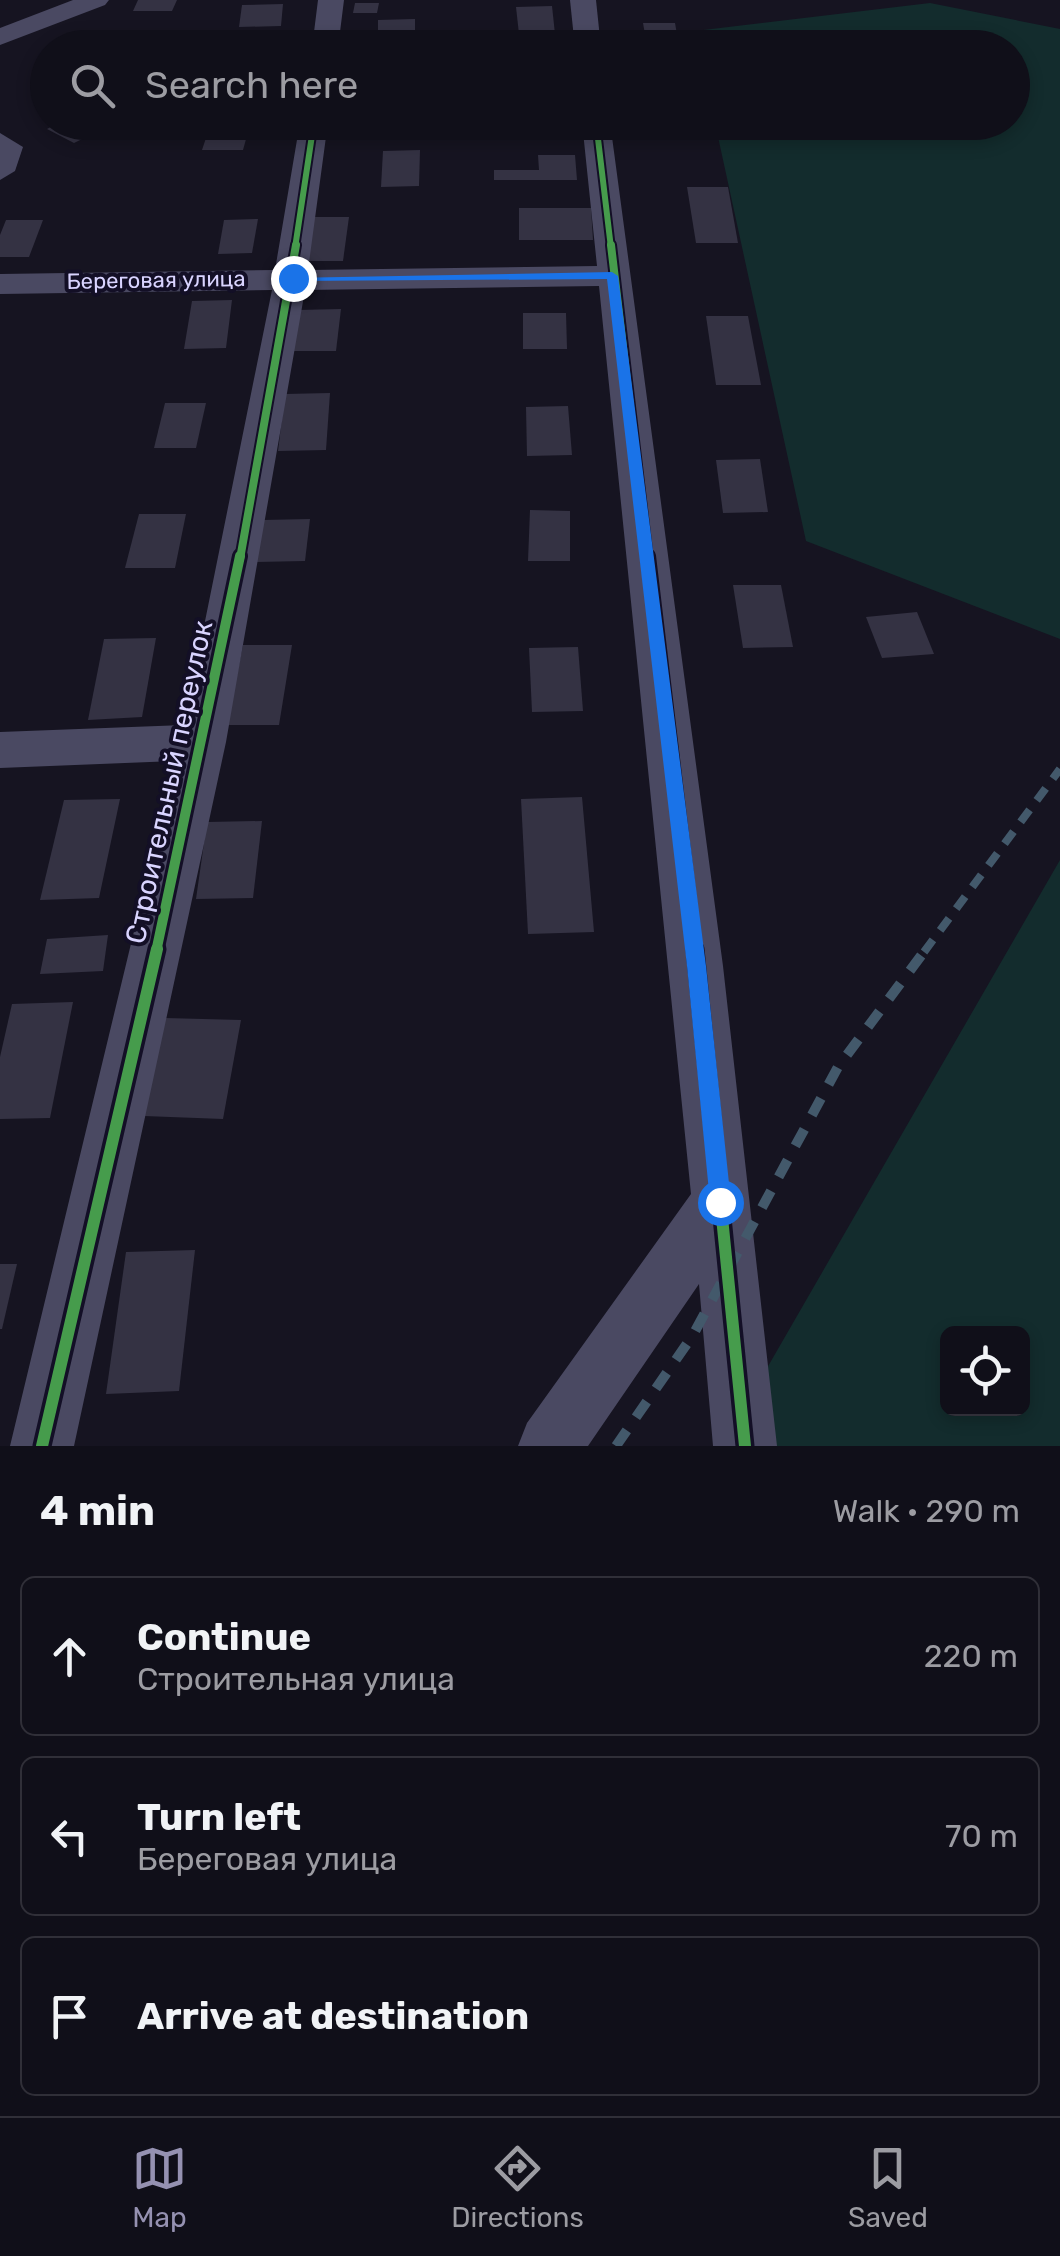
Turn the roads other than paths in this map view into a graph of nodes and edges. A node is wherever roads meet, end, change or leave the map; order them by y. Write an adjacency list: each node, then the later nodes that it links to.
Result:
1 (96, 0): 6 (street)
2 (331, 0): 4 (street)
3 (583, 0): 5 (street)
4 (327, 30)
5 (586, 30)
6 (0, 37)
7 (312, 140): 10 (street, Строительный переулок)
8 (598, 140): 9 (street)
9 (612, 276): 10 (street, Береговая улица); 14 (street)
10 (293, 278): 11 (street, Береговая улица); 12 (street, Строительный переулок)
11 (0, 284)
12 (204, 742): 13 (street); 15 (street, Строительный переулок)
13 (0, 750)
14 (720, 1202): 16 (street); 17 (street)
15 (42, 1446)
16 (550, 1446)
17 (745, 1446)

